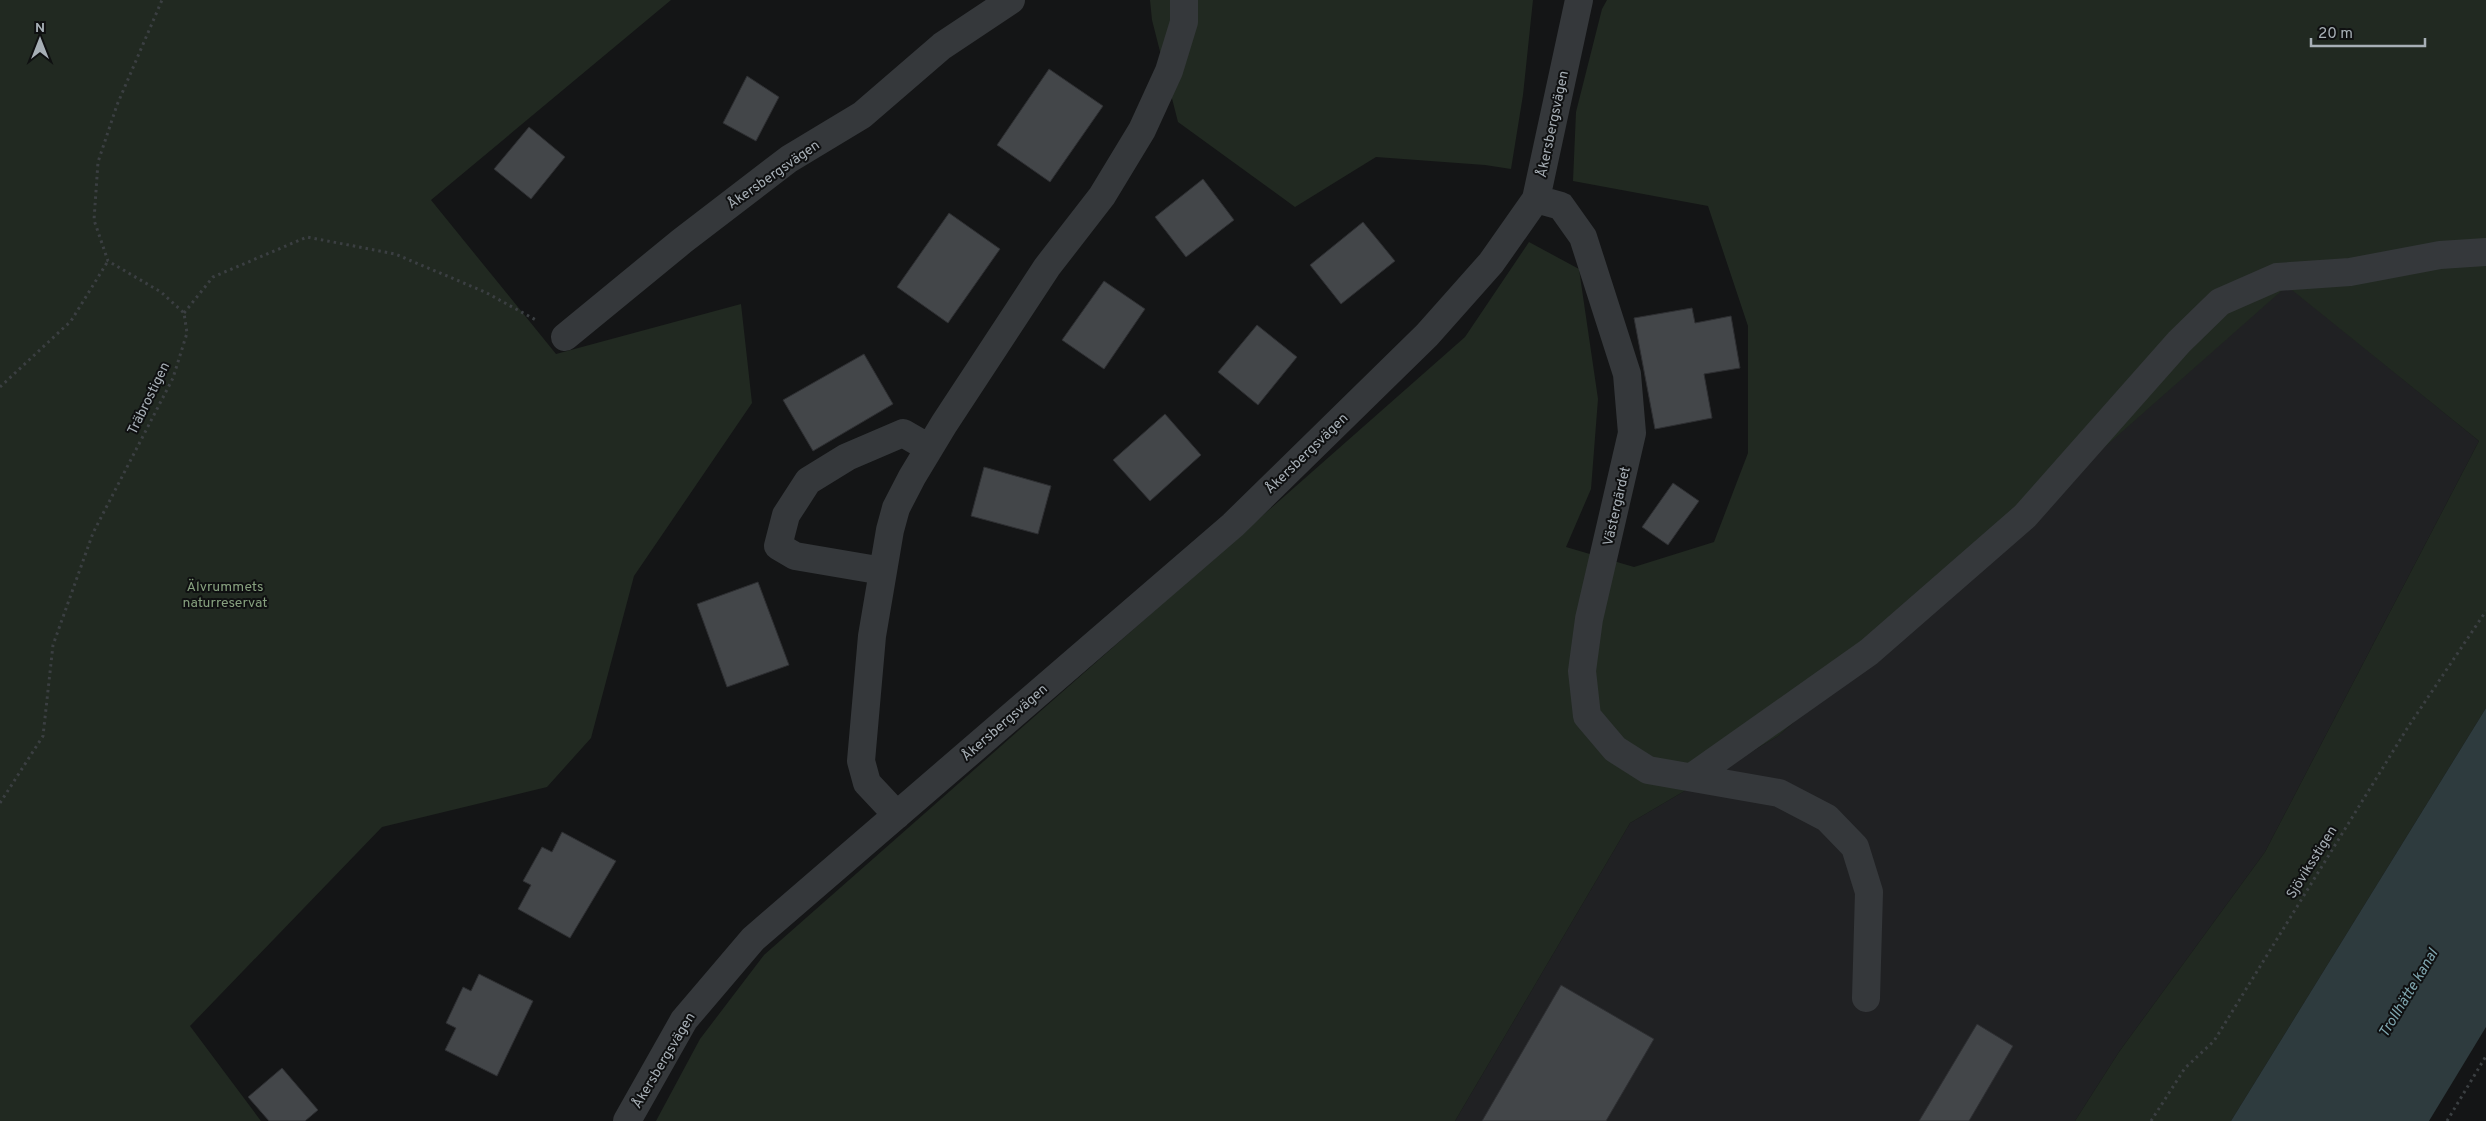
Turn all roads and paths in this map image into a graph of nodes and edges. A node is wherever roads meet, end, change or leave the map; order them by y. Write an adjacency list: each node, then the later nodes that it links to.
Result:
1 (162, 0): 7 (path)
2 (1011, 0): 9 (street, Åkersbergsvägen)
3 (1184, 0): 11 (street)
4 (1579, 0): 5 (street, Åkersbergsvägen)
5 (1536, 199): 14 (street, Västergärdet); 16 (street, Åkersbergsvägen)
6 (2486, 252): 14 (street)
7 (108, 261): 8 (path); 10 (path)
8 (184, 312): 9 (path); 15 (path, Träbrostigen)
9 (565, 336)
10 (0, 387)
11 (929, 448): 12 (street); 12 (street)
12 (883, 571): 16 (street)
13 (2486, 611): 20 (path, Sjöviksstigen)
14 (1692, 777): 17 (street, Västergärdet)
15 (0, 803)
16 (897, 815): 19 (street, Åkersbergsvägen)
17 (1866, 998)
18 (2486, 1056): 21 (path)
19 (626, 1121)
20 (2151, 1121)
21 (2447, 1121)

